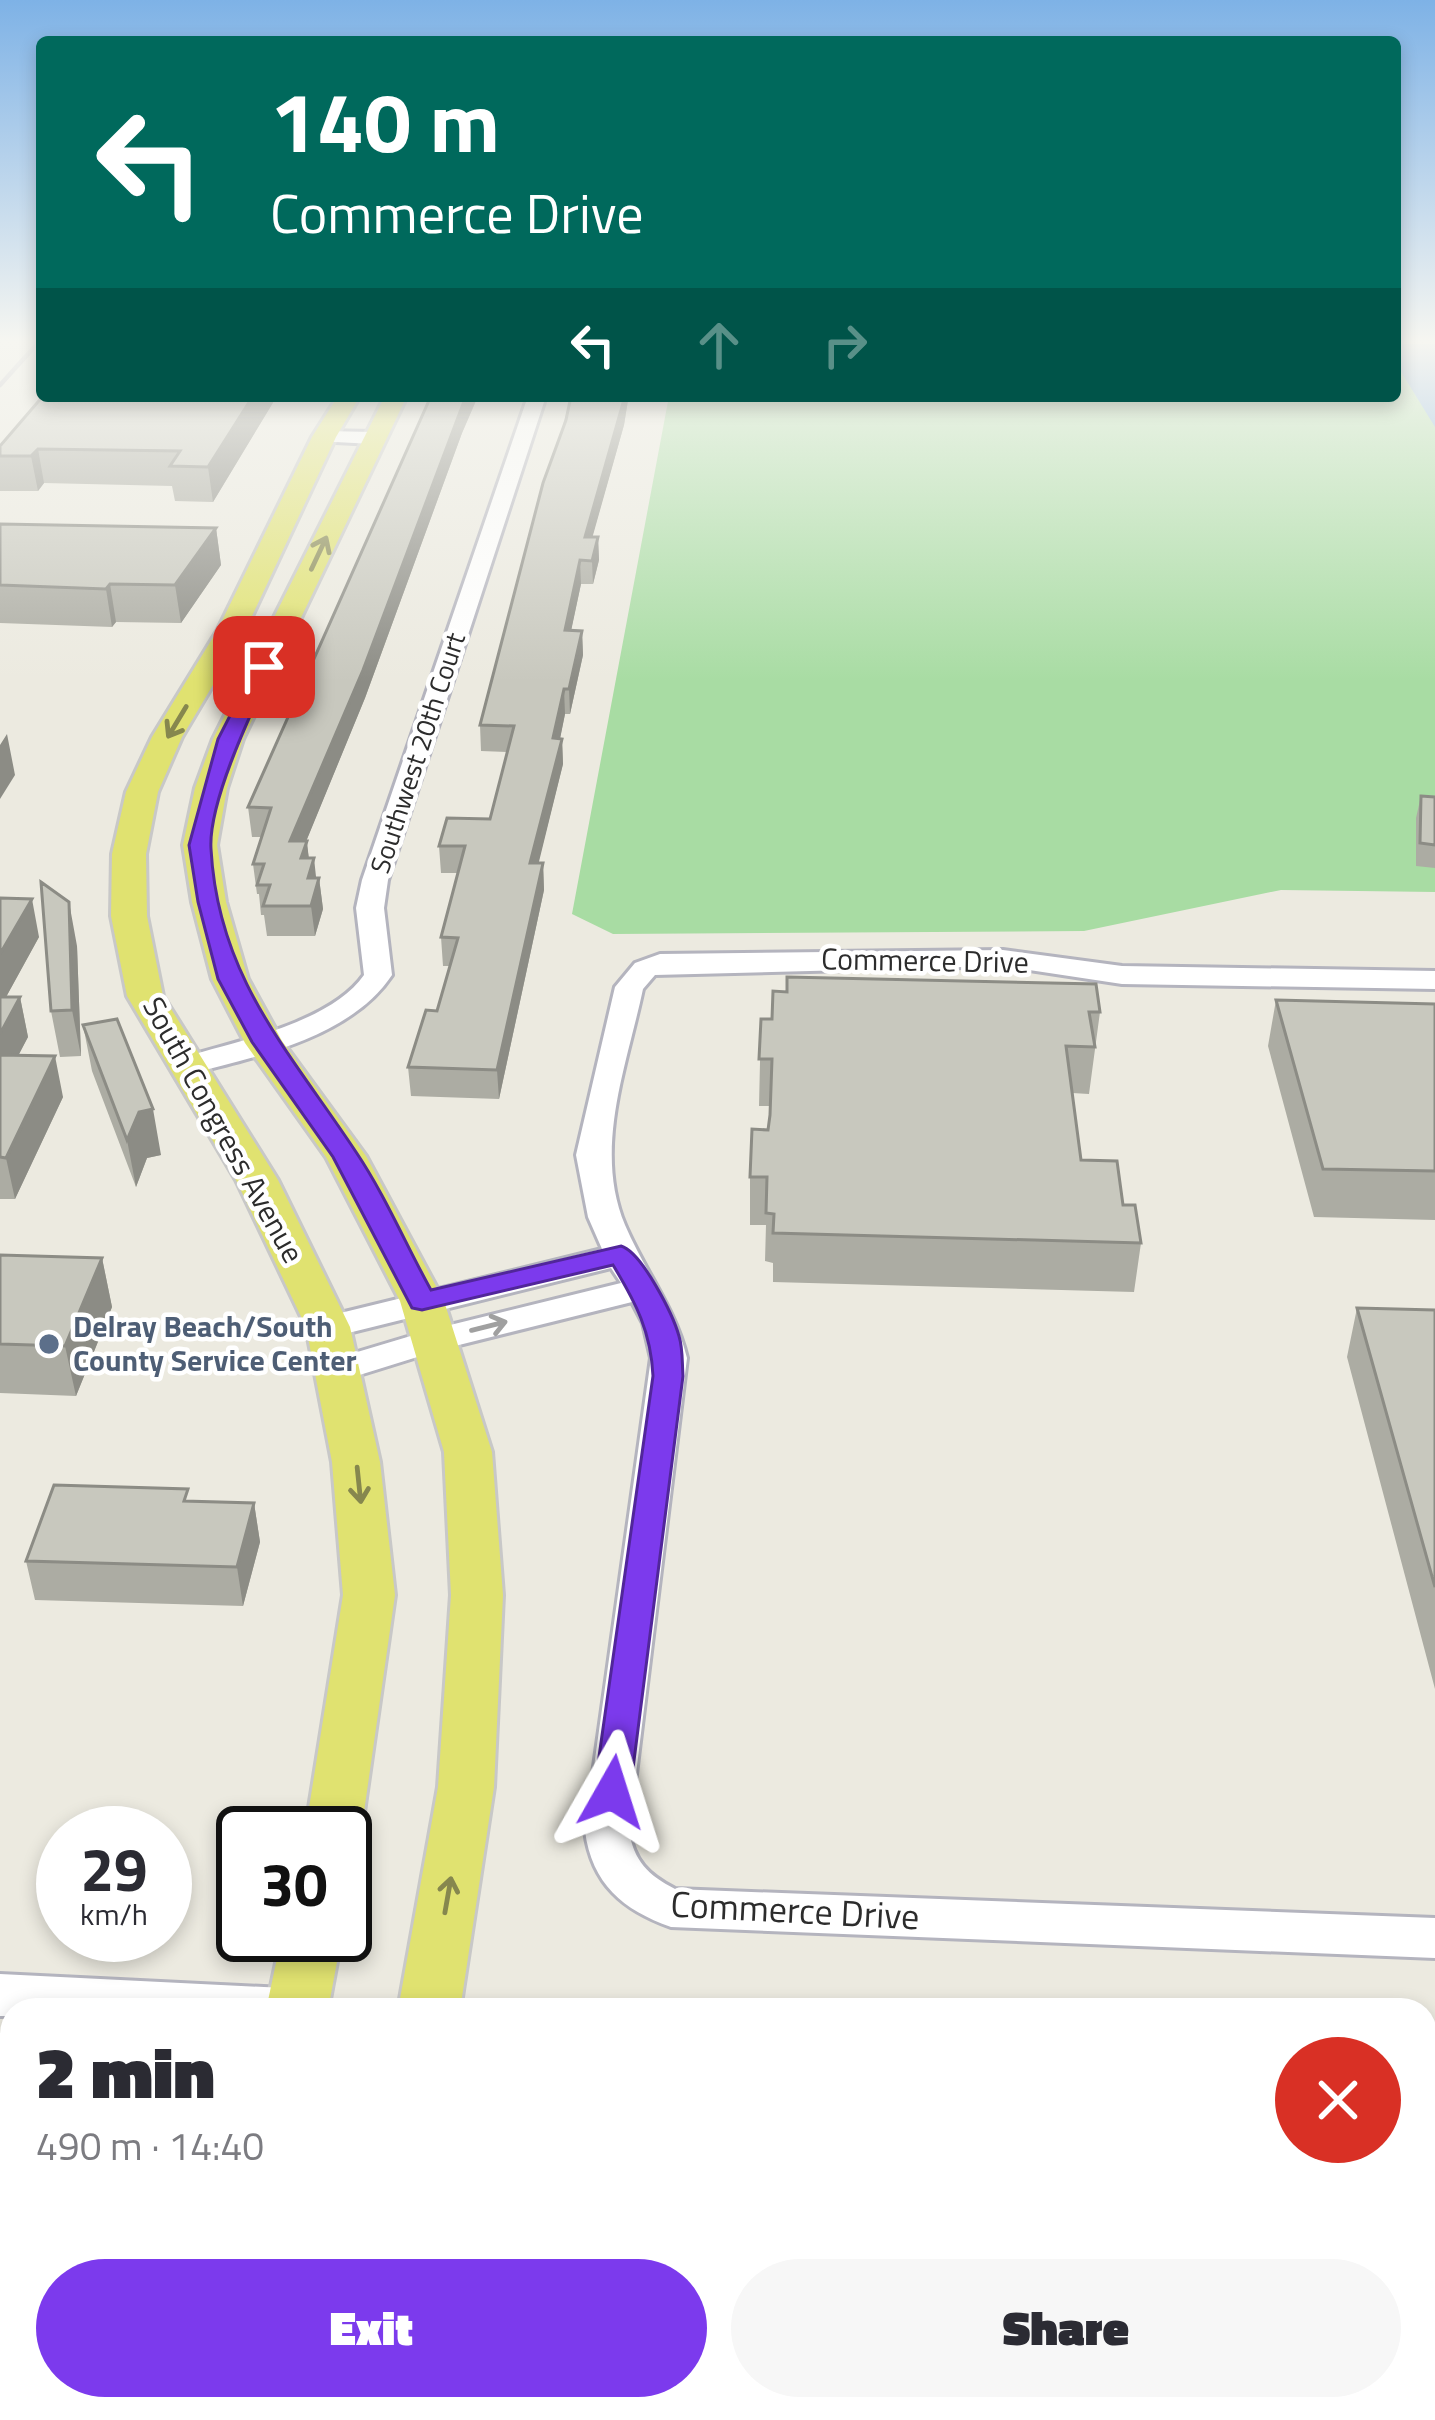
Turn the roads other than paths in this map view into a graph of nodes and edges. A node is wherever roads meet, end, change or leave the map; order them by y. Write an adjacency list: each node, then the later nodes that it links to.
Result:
1 (314, 457): 4 (main road, South Congress Avenue)
2 (364, 457): 5 (main road, one-way to 2)
3 (517, 457): 7 (street, Southwest 20th Court)
4 (231, 631): 5 (street); 8 (main road, South Congress Avenue, one-way to 8)
5 (282, 632): 7 (main road)
6 (1435, 980): 9 (street, Commerce Drive)
7 (264, 1042): 8 (street, Southwest 20th Court); 11 (main road)
8 (185, 1066): 12 (main road, South Congress Avenue)
9 (621, 1255): 10 (street, Commerce Drive); 11 (street)
10 (642, 1289): 11 (street, one-way to 10); 14 (street, Commerce Drive)
11 (428, 1321): 12 (street); 19 (main road, one-way to 11)
12 (332, 1349): 13 (main road, South Congress Avenue, one-way to 13)
13 (337, 1806)
14 (1435, 1938)
15 (307, 1962): 18 (main road)
16 (0, 1995): 17 (street)
17 (60, 1998)
18 (301, 1998)
19 (431, 1998)

